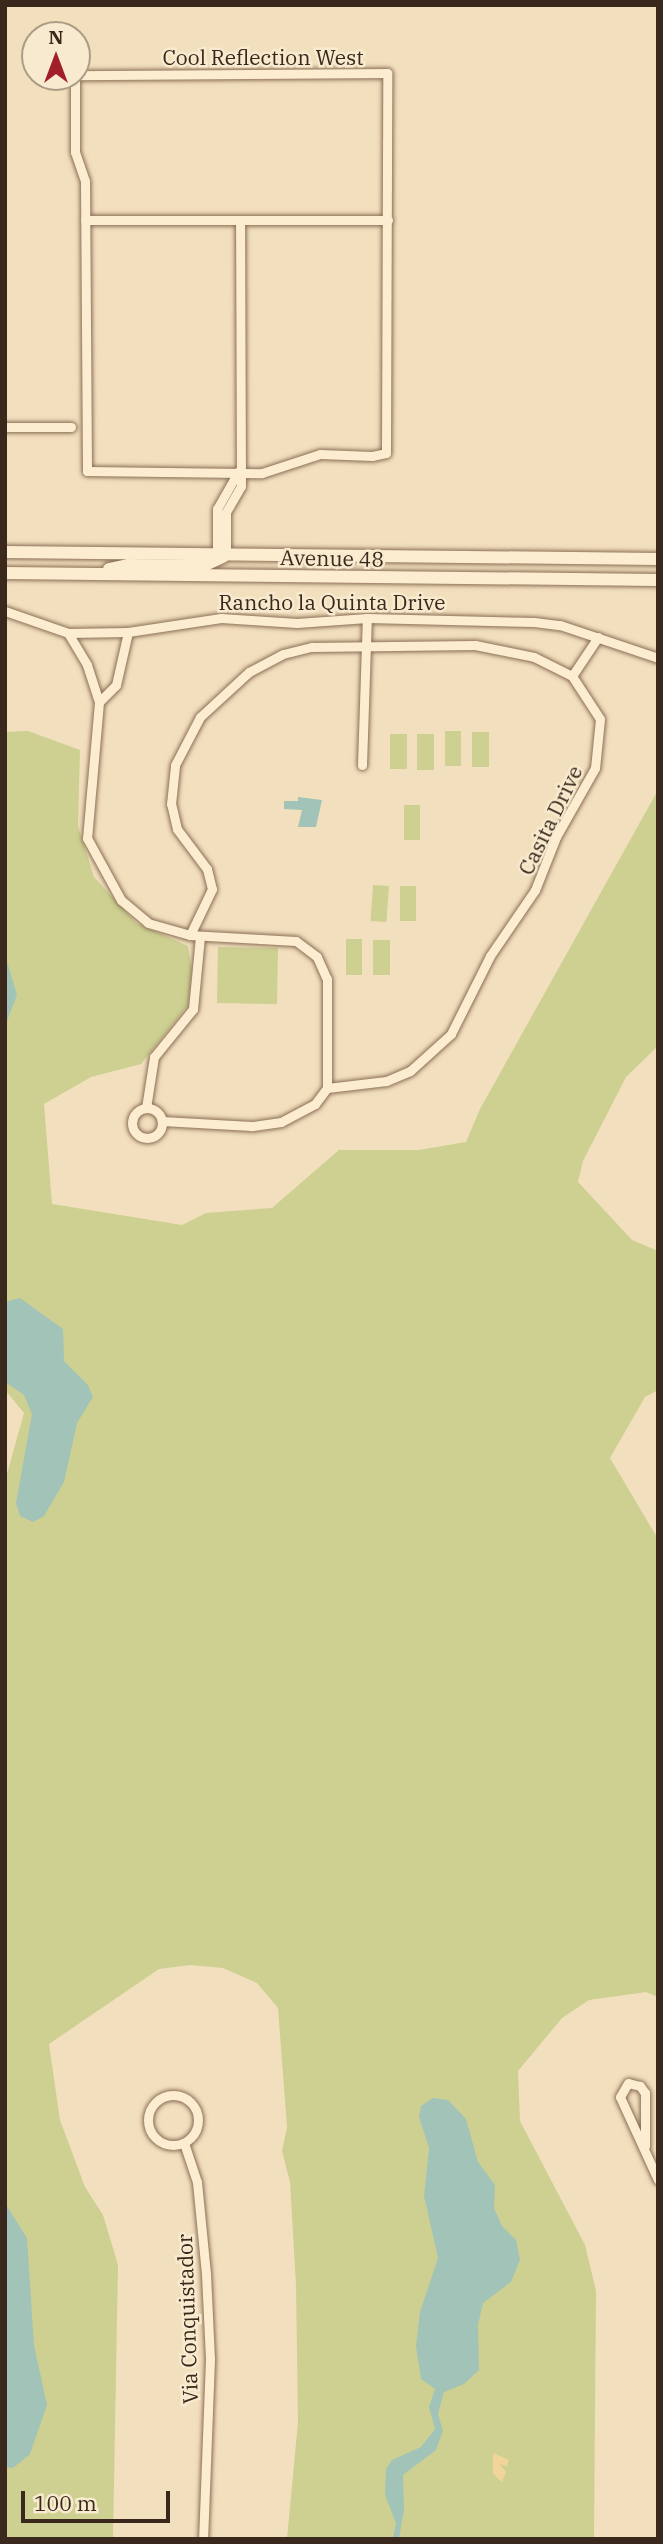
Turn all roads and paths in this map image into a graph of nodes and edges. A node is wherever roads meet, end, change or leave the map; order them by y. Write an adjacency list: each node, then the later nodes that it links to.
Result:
1 (91, 76): 5 (street, Cool Reflection West)
2 (76, 91): 3 (street, Cool Reflection West)
3 (85, 220): 4 (street); 8 (street, Cool Reflection West)
4 (240, 220): 5 (street); 8 (street)
5 (388, 220): 8 (street, Cool Reflection West)
6 (5, 427): 7 (street)
7 (71, 427)
8 (238, 472): 10 (street)
9 (5, 552): 10 (main road, Avenue 48)
10 (221, 556): 11 (main road, Avenue 48); 13 (main road); 14 (main road)
11 (658, 559)
12 (5, 573): 13 (main road, Avenue 48)
13 (92, 574): 14 (main road, Avenue 48)
14 (265, 576): 15 (main road, Avenue 48)
15 (658, 580)
16 (5, 611): 19 (street, Rancho la Quinta Drive)
17 (367, 618): 18 (street, Rancho la Quinta Drive); 20 (street, Rancho la Quinta Drive); 21 (street)
18 (128, 632): 19 (street, Rancho la Quinta Drive); 24 (street)
19 (68, 633): 24 (street)
20 (598, 637): 22 (street, Rancho la Quinta Drive); 23 (street)
21 (366, 645): 23 (street); 25 (street); 26 (street)
22 (658, 658)
23 (572, 676): 28 (street, Casita Drive)
24 (99, 702): 26 (street)
25 (362, 765)
26 (190, 935): 27 (street)
27 (200, 936): 28 (street); 29 (street)
28 (327, 1088): 30 (street)
29 (146, 1108): 30 (street); 30 (street)
30 (162, 1121)
31 (184, 2143): 31 (street); 34 (street, Via Conquistador)
32 (645, 2146): 32 (street); 33 (street)
33 (658, 2180)
34 (203, 2539)

